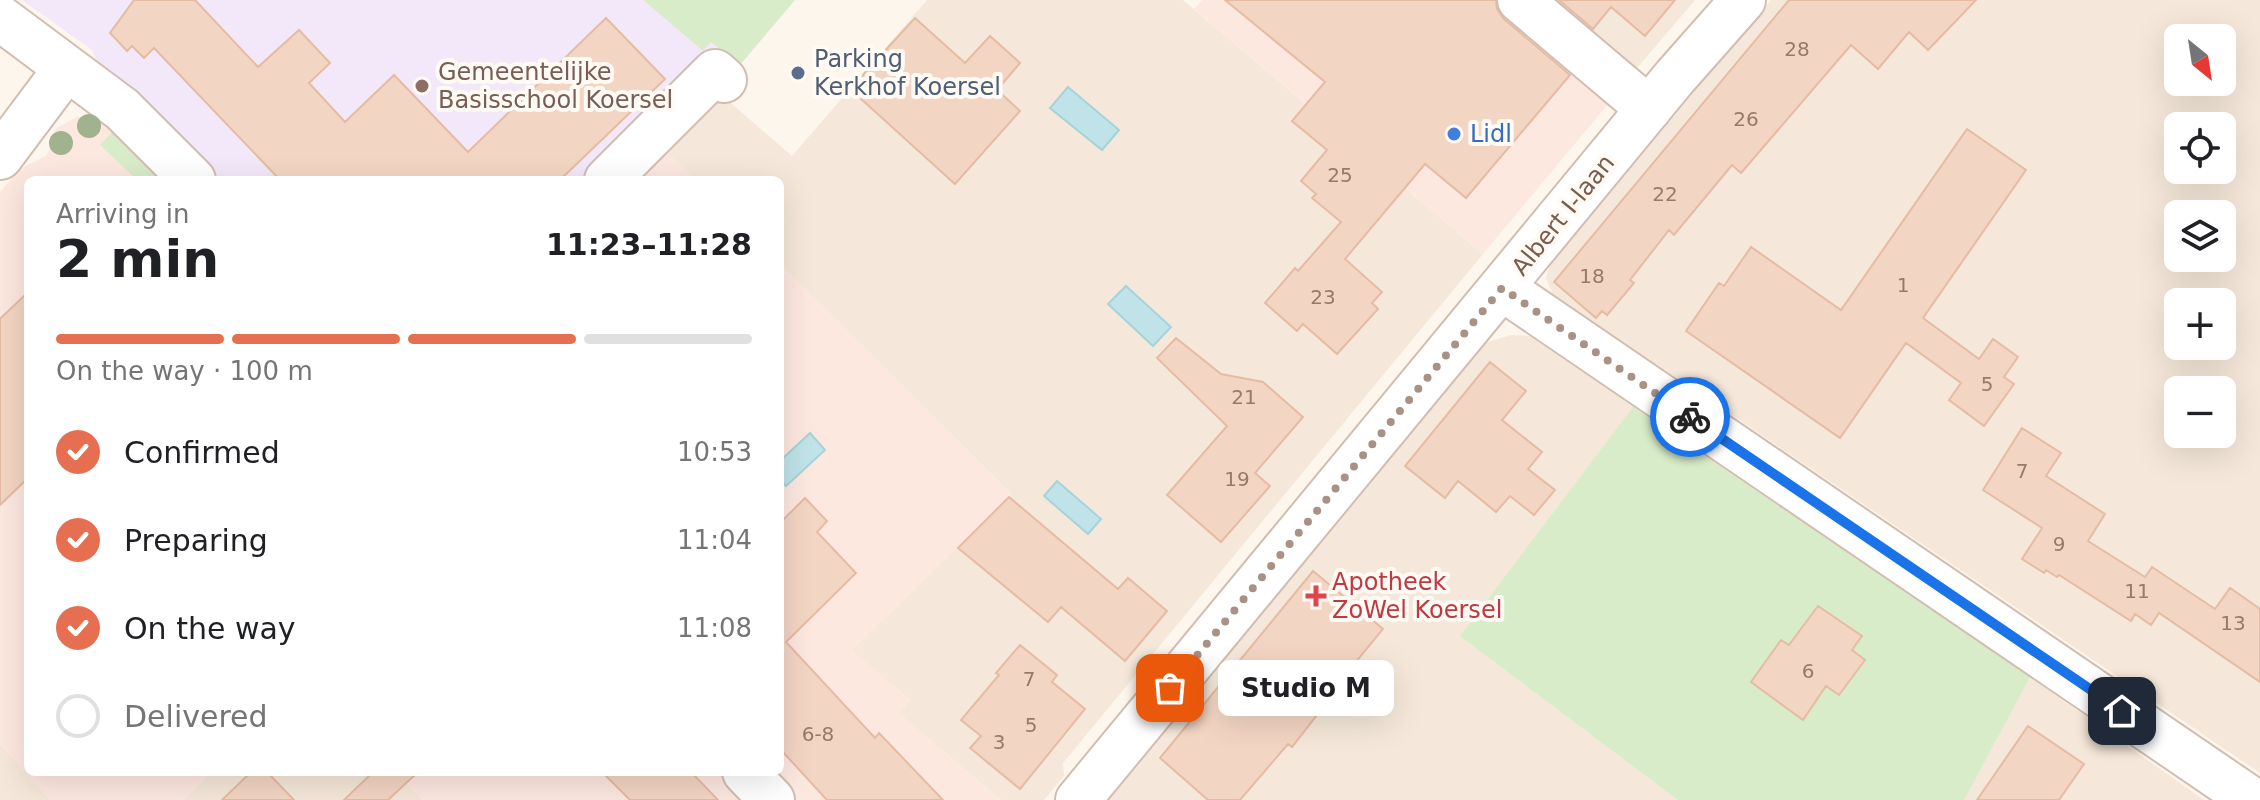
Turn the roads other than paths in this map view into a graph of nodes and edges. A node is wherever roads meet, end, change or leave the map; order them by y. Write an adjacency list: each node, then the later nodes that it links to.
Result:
1 (1520, 0): 6 (street)
2 (1743, 0): 6 (street, Albert I-laan)
3 (0, 18): 4 (street)
4 (66, 69): 7 (street); 8 (street)
5 (724, 80): 9 (street)
6 (1649, 109): 10 (street, Albert I-laan)
7 (0, 157)
8 (189, 176)
9 (611, 176)
10 (1502, 288): 13 (street, Albert I-laan); 14 (street)
11 (749, 776): 12 (street)
12 (772, 800)
13 (1078, 800)
14 (2252, 800)

